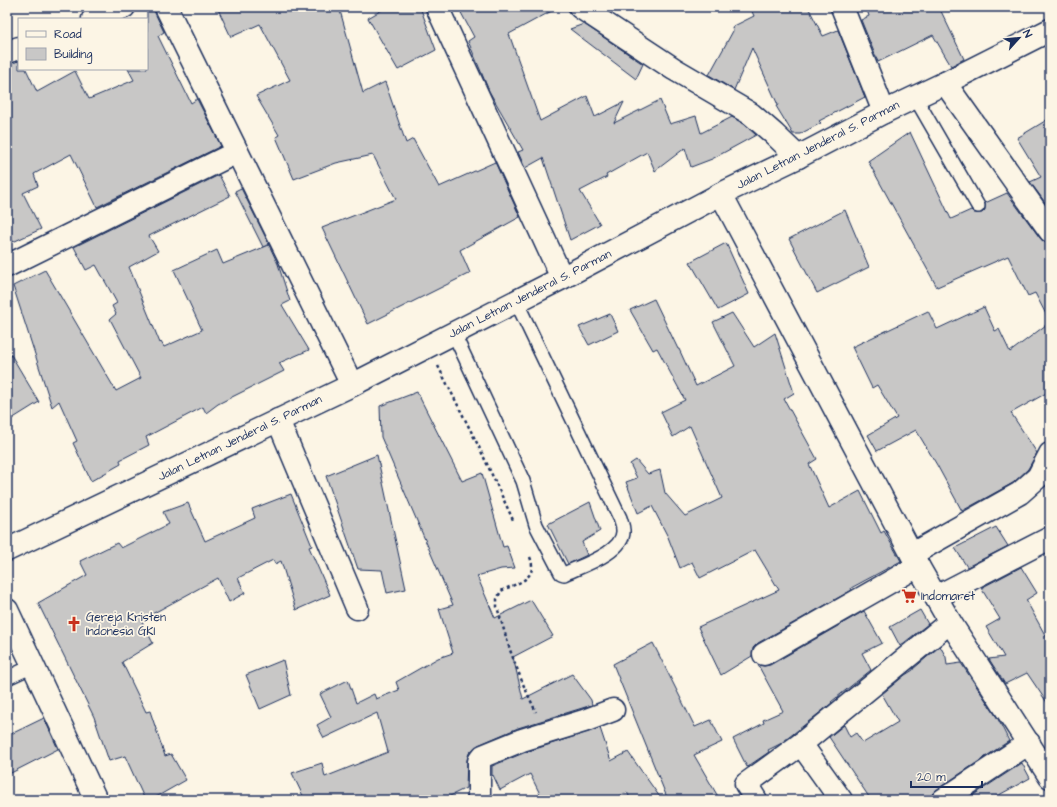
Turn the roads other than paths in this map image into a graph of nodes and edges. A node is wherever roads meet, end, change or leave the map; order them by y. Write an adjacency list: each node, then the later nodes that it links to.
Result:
1 (124, 7): 6 (street)
2 (166, 7): 13 (street)
3 (437, 7): 19 (street)
4 (580, 7): 14 (street)
5 (842, 7): 12 (street)
6 (96, 18)
7 (1050, 30): 10 (street, Jalan Letnan Jenderal S. Parman)
8 (18, 48): 9 (street)
9 (7, 52)
10 (945, 83): 11 (street, Jalan Letnan Jenderal S. Parman); 17 (street)
11 (915, 97): 12 (street, Jalan Letnan Jenderal S. Parman); 16 (lane)
12 (884, 112): 14 (street, Jalan Letnan Jenderal S. Parman)
13 (237, 152): 18 (street); 22 (street)
14 (798, 158): 15 (street, Jalan Letnan Jenderal S. Parman)
15 (721, 194): 19 (street, Jalan Letnan Jenderal S. Parman); 27 (street)
16 (978, 206)
17 (1050, 231)
18 (8, 264)
19 (562, 278): 20 (street, Jalan Letnan Jenderal S. Parman)
20 (516, 301): 21 (street, Jalan Letnan Jenderal S. Parman); 21 (lane)
21 (454, 334): 22 (street, Jalan Letnan Jenderal S. Parman)
22 (352, 385): 23 (street, Jalan Letnan Jenderal S. Parman)
23 (278, 420): 26 (street, Jalan Letnan Jenderal S. Parman); 29 (street)
24 (1050, 454): 27 (street)
25 (1050, 538): 28 (street)
26 (7, 550)
27 (915, 560): 28 (street); 32 (street)
28 (936, 597): 31 (street)
29 (357, 608)
30 (7, 610): 33 (street)
31 (950, 622): 36 (street); 37 (street)
32 (764, 654)
33 (33, 666): 34 (lane); 39 (street)
34 (7, 678)
35 (613, 710): 40 (street)
36 (1029, 743): 38 (street); 43 (street)
37 (801, 744): 41 (street); 42 (street)
38 (1050, 777)
39 (96, 800)
40 (479, 800)
41 (756, 800)
42 (841, 800)
43 (943, 800)

